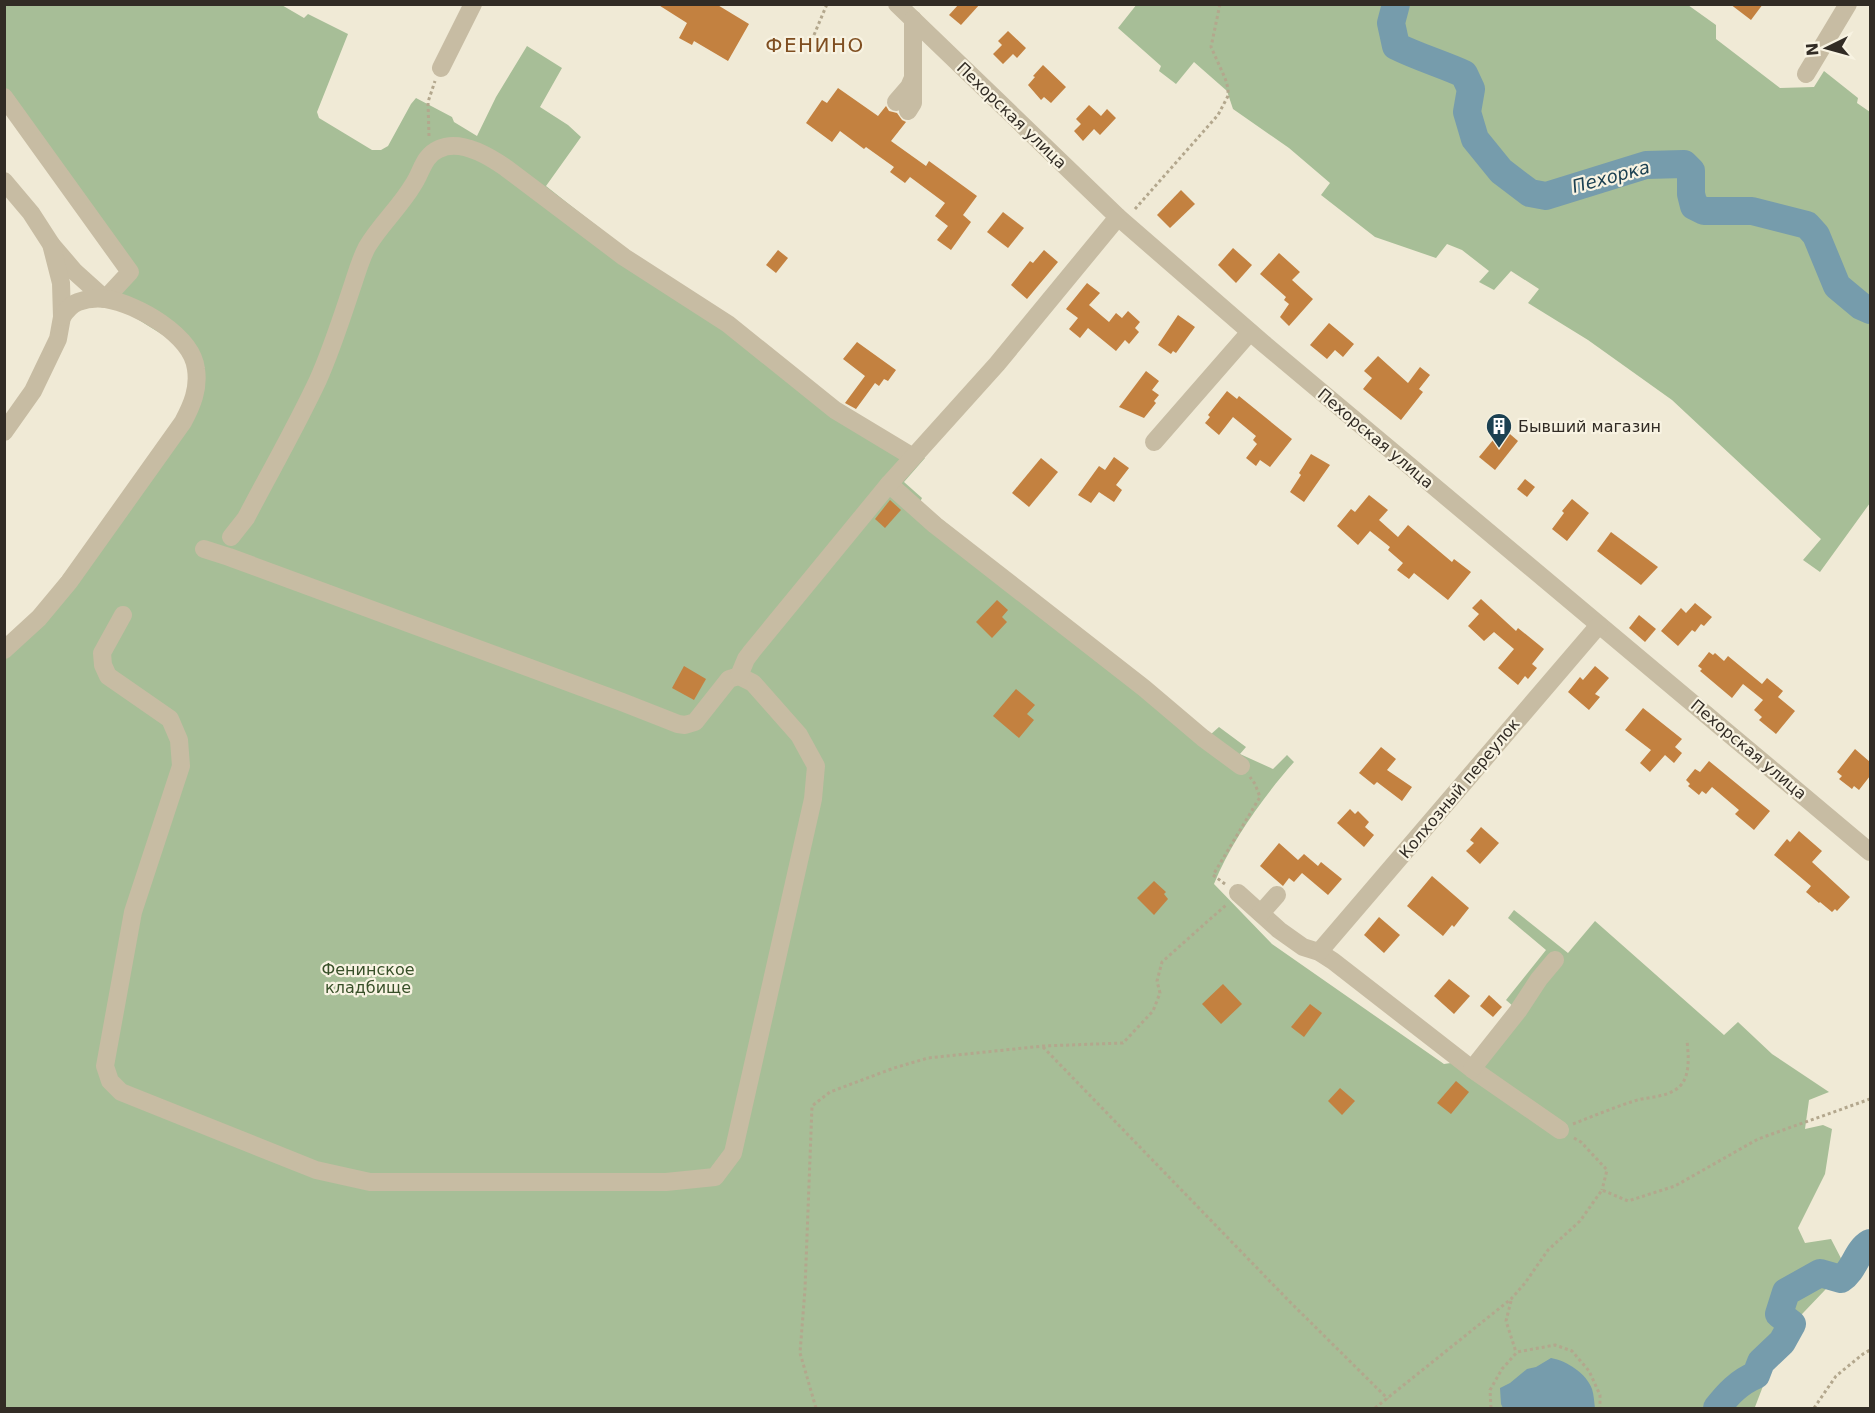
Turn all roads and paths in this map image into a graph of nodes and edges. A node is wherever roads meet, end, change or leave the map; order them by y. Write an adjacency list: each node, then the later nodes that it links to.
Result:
1 (473, 4): 8 (street)
2 (827, 4): 7 (path)
3 (897, 4): 6 (street, Пехорская улица)
4 (1220, 4): 14 (path)
5 (1846, 5): 9 (street)
6 (913, 20): 11 (street); 14 (street, Пехорская улица)
7 (814, 34)
8 (441, 68): 12 (path)
9 (1806, 74)
10 (4, 97): 16 (street)
11 (902, 107)
12 (425, 160): 21 (street); 23 (street)
13 (4, 181): 15 (street)
14 (1121, 219): 18 (street, Пехорская улица); 21 (street)
15 (51, 244): 16 (street); 17 (street)
16 (105, 299): 17 (street); 27 (street)
17 (62, 317): 19 (street)
18 (1250, 332): 20 (street); 26 (street, Пехорская улица)
19 (4, 432)
20 (1154, 442)
21 (913, 457): 22 (street)
22 (889, 483): 28 (street); 29 (street)
23 (231, 537)
24 (204, 549): 28 (street)
25 (123, 615): 28 (street)
26 (1599, 625): 30 (street, Пехорская улица); 34 (street, Колхозный переулок)
27 (4, 650)
28 (739, 676)
29 (1241, 766): 31 (path)
30 (1870, 852)
31 (1238, 893): 33 (street); 37 (path)
32 (1276, 895): 33 (street)
33 (1261, 913): 34 (street)
34 (1319, 952): 38 (street)
35 (1555, 960): 38 (street)
36 (1687, 1040): 40 (path)
37 (1043, 1046): 45 (path); 46 (path)
38 (1472, 1069): 40 (street)
39 (1870, 1098): 41 (path)
40 (1560, 1130): 41 (path)
41 (1602, 1190): 42 (path)
42 (1511, 1299): 44 (path); 45 (path)
43 (1870, 1350): 50 (path)
44 (1517, 1352): 48 (path); 49 (path)
45 (1388, 1399): 47 (path)
46 (816, 1408)
47 (1375, 1408)
48 (1491, 1408)
49 (1600, 1408)
50 (1814, 1408)

